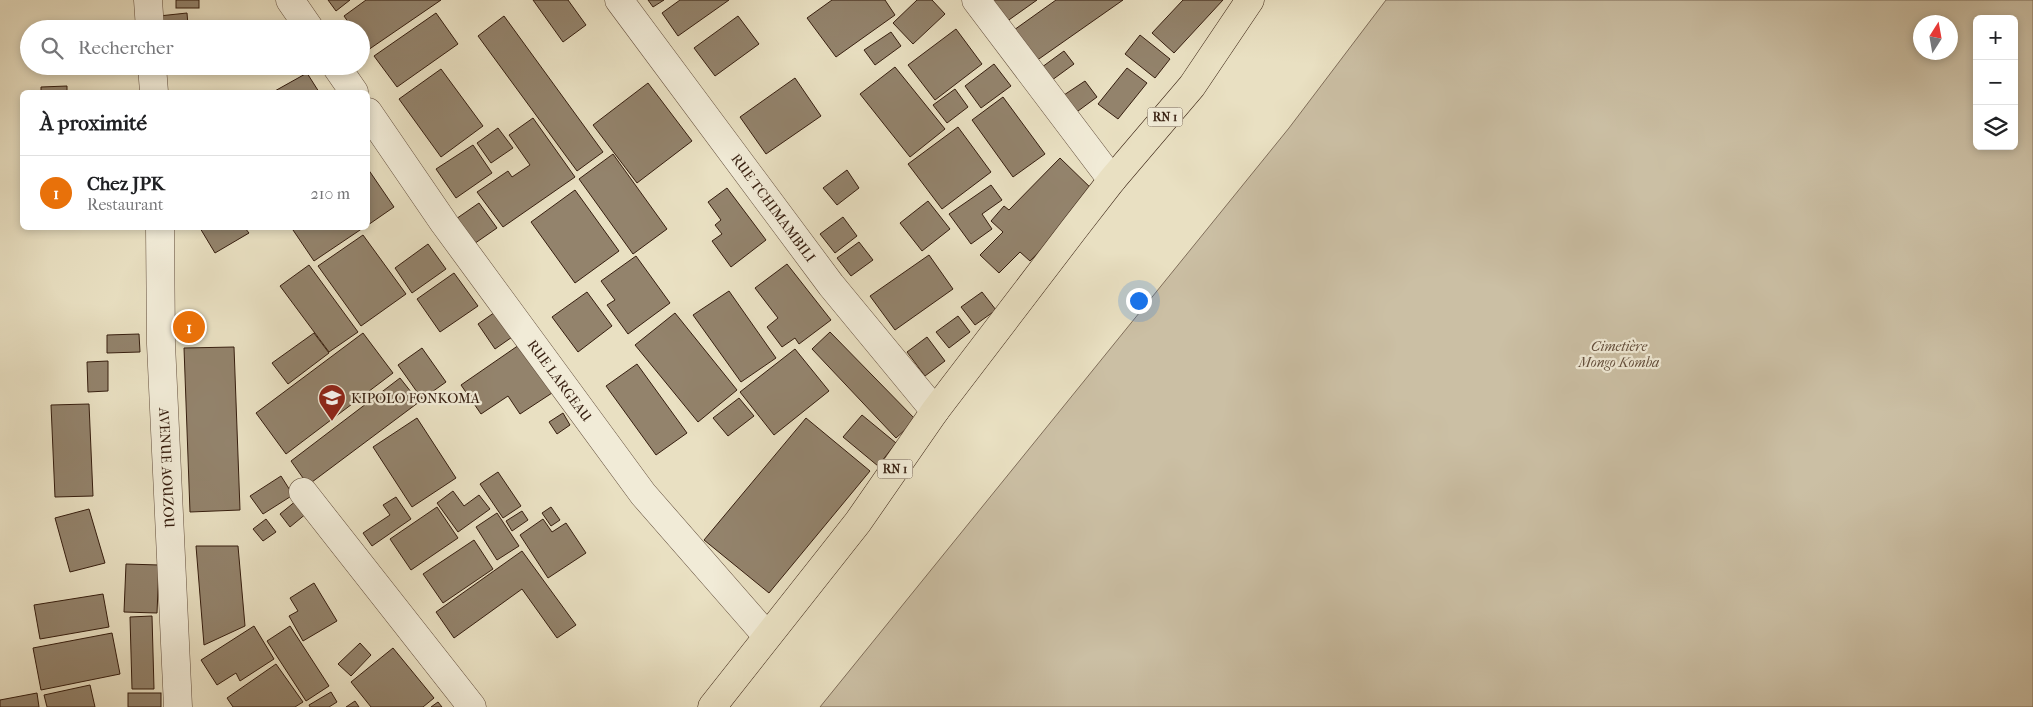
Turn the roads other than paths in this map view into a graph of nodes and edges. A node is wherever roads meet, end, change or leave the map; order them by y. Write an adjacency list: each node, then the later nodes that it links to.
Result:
1 (148, 0): 6 (street)
2 (290, 0): 7 (street)
3 (619, 0): 15 (street, RUE TCHIMAMBILI)
4 (976, 0): 13 (street)
5 (1250, 0): 13 (highway, RN 1)
6 (149, 20)
7 (304, 20)
8 (153, 75): 10 (street)
9 (342, 75): 11 (street)
10 (154, 90)
11 (353, 90)
12 (370, 115): 17 (street, RUE LARGEAU)
13 (1112, 180): 15 (highway, RN 1)
14 (160, 230): 18 (street, AVENUE AOUZOU)
15 (935, 411): 17 (highway, RN 1)
16 (303, 492): 19 (street)
17 (767, 636): 20 (highway, RN 1)
18 (178, 707)
19 (472, 707)
20 (712, 707)

